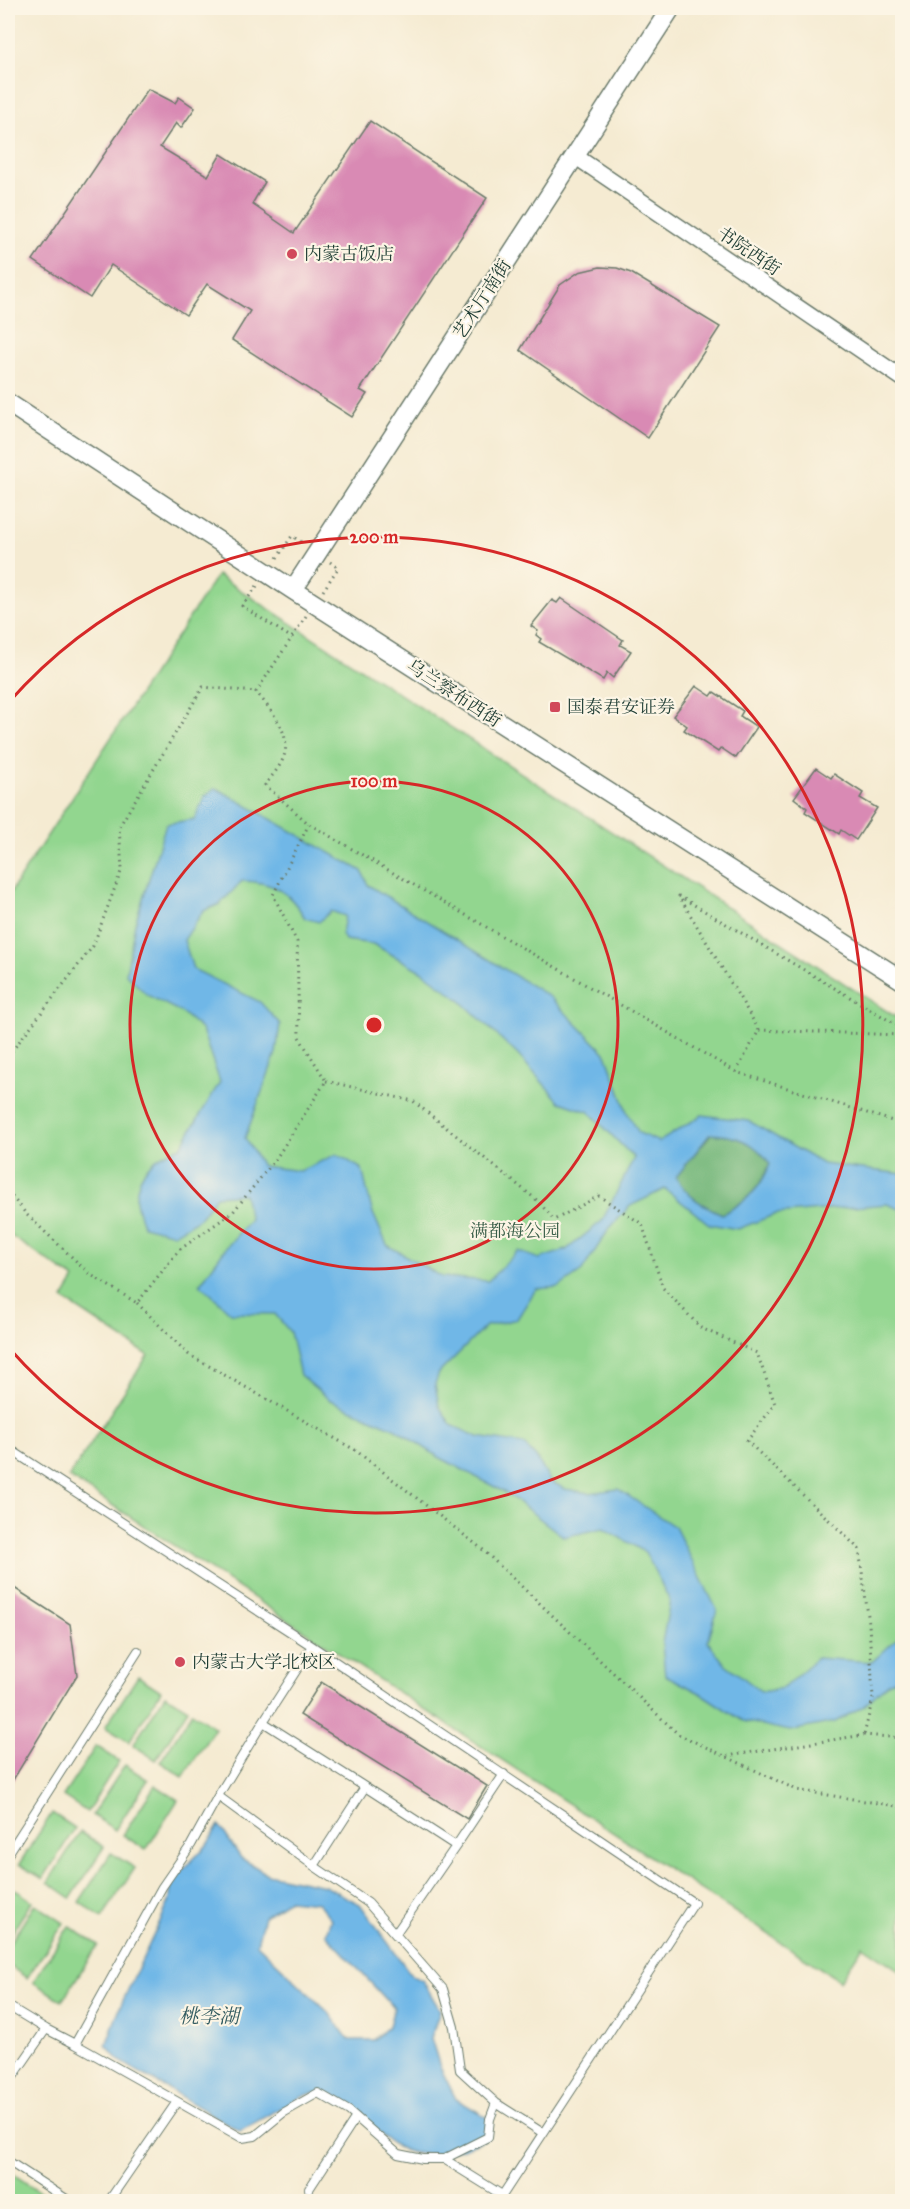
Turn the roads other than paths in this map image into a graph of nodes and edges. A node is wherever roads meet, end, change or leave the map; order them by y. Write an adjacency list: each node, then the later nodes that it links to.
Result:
1 (671, 8): 2 (street, 艺术厅南街)
2 (575, 156): 3 (street, 书院西街); 5 (street, 艺术厅南街)
3 (903, 378)
4 (8, 402): 5 (street, 乌兰察布西街)
5 (293, 590): 6 (street, 乌兰察布西街)
6 (903, 980)
7 (8, 1448): 8 (lane)
8 (312, 1646): 10 (lane); 11 (lane)
9 (138, 1651): 15 (lane)
10 (263, 1722): 12 (lane); 13 (lane)
11 (504, 1774): 14 (lane); 25 (lane)
12 (365, 1787): 14 (lane); 16 (lane)
13 (218, 1796): 16 (lane); 20 (lane)
14 (456, 1846): 17 (lane)
15 (8, 1854)
16 (314, 1866): 17 (lane)
17 (396, 1934): 23 (lane)
18 (8, 2006): 19 (lane)
19 (46, 2029): 20 (lane); 21 (lane)
20 (75, 2044): 22 (lane)
21 (8, 2084)
22 (176, 2103): 24 (lane); 31 (lane)
23 (496, 2103): 25 (lane); 26 (lane)
24 (356, 2117): 26 (lane); 28 (lane)
25 (543, 2133): 29 (lane)
26 (444, 2158): 29 (lane)
27 (8, 2161): 30 (lane)
28 (309, 2190)
29 (500, 2198)
30 (71, 2202)
31 (108, 2202)

